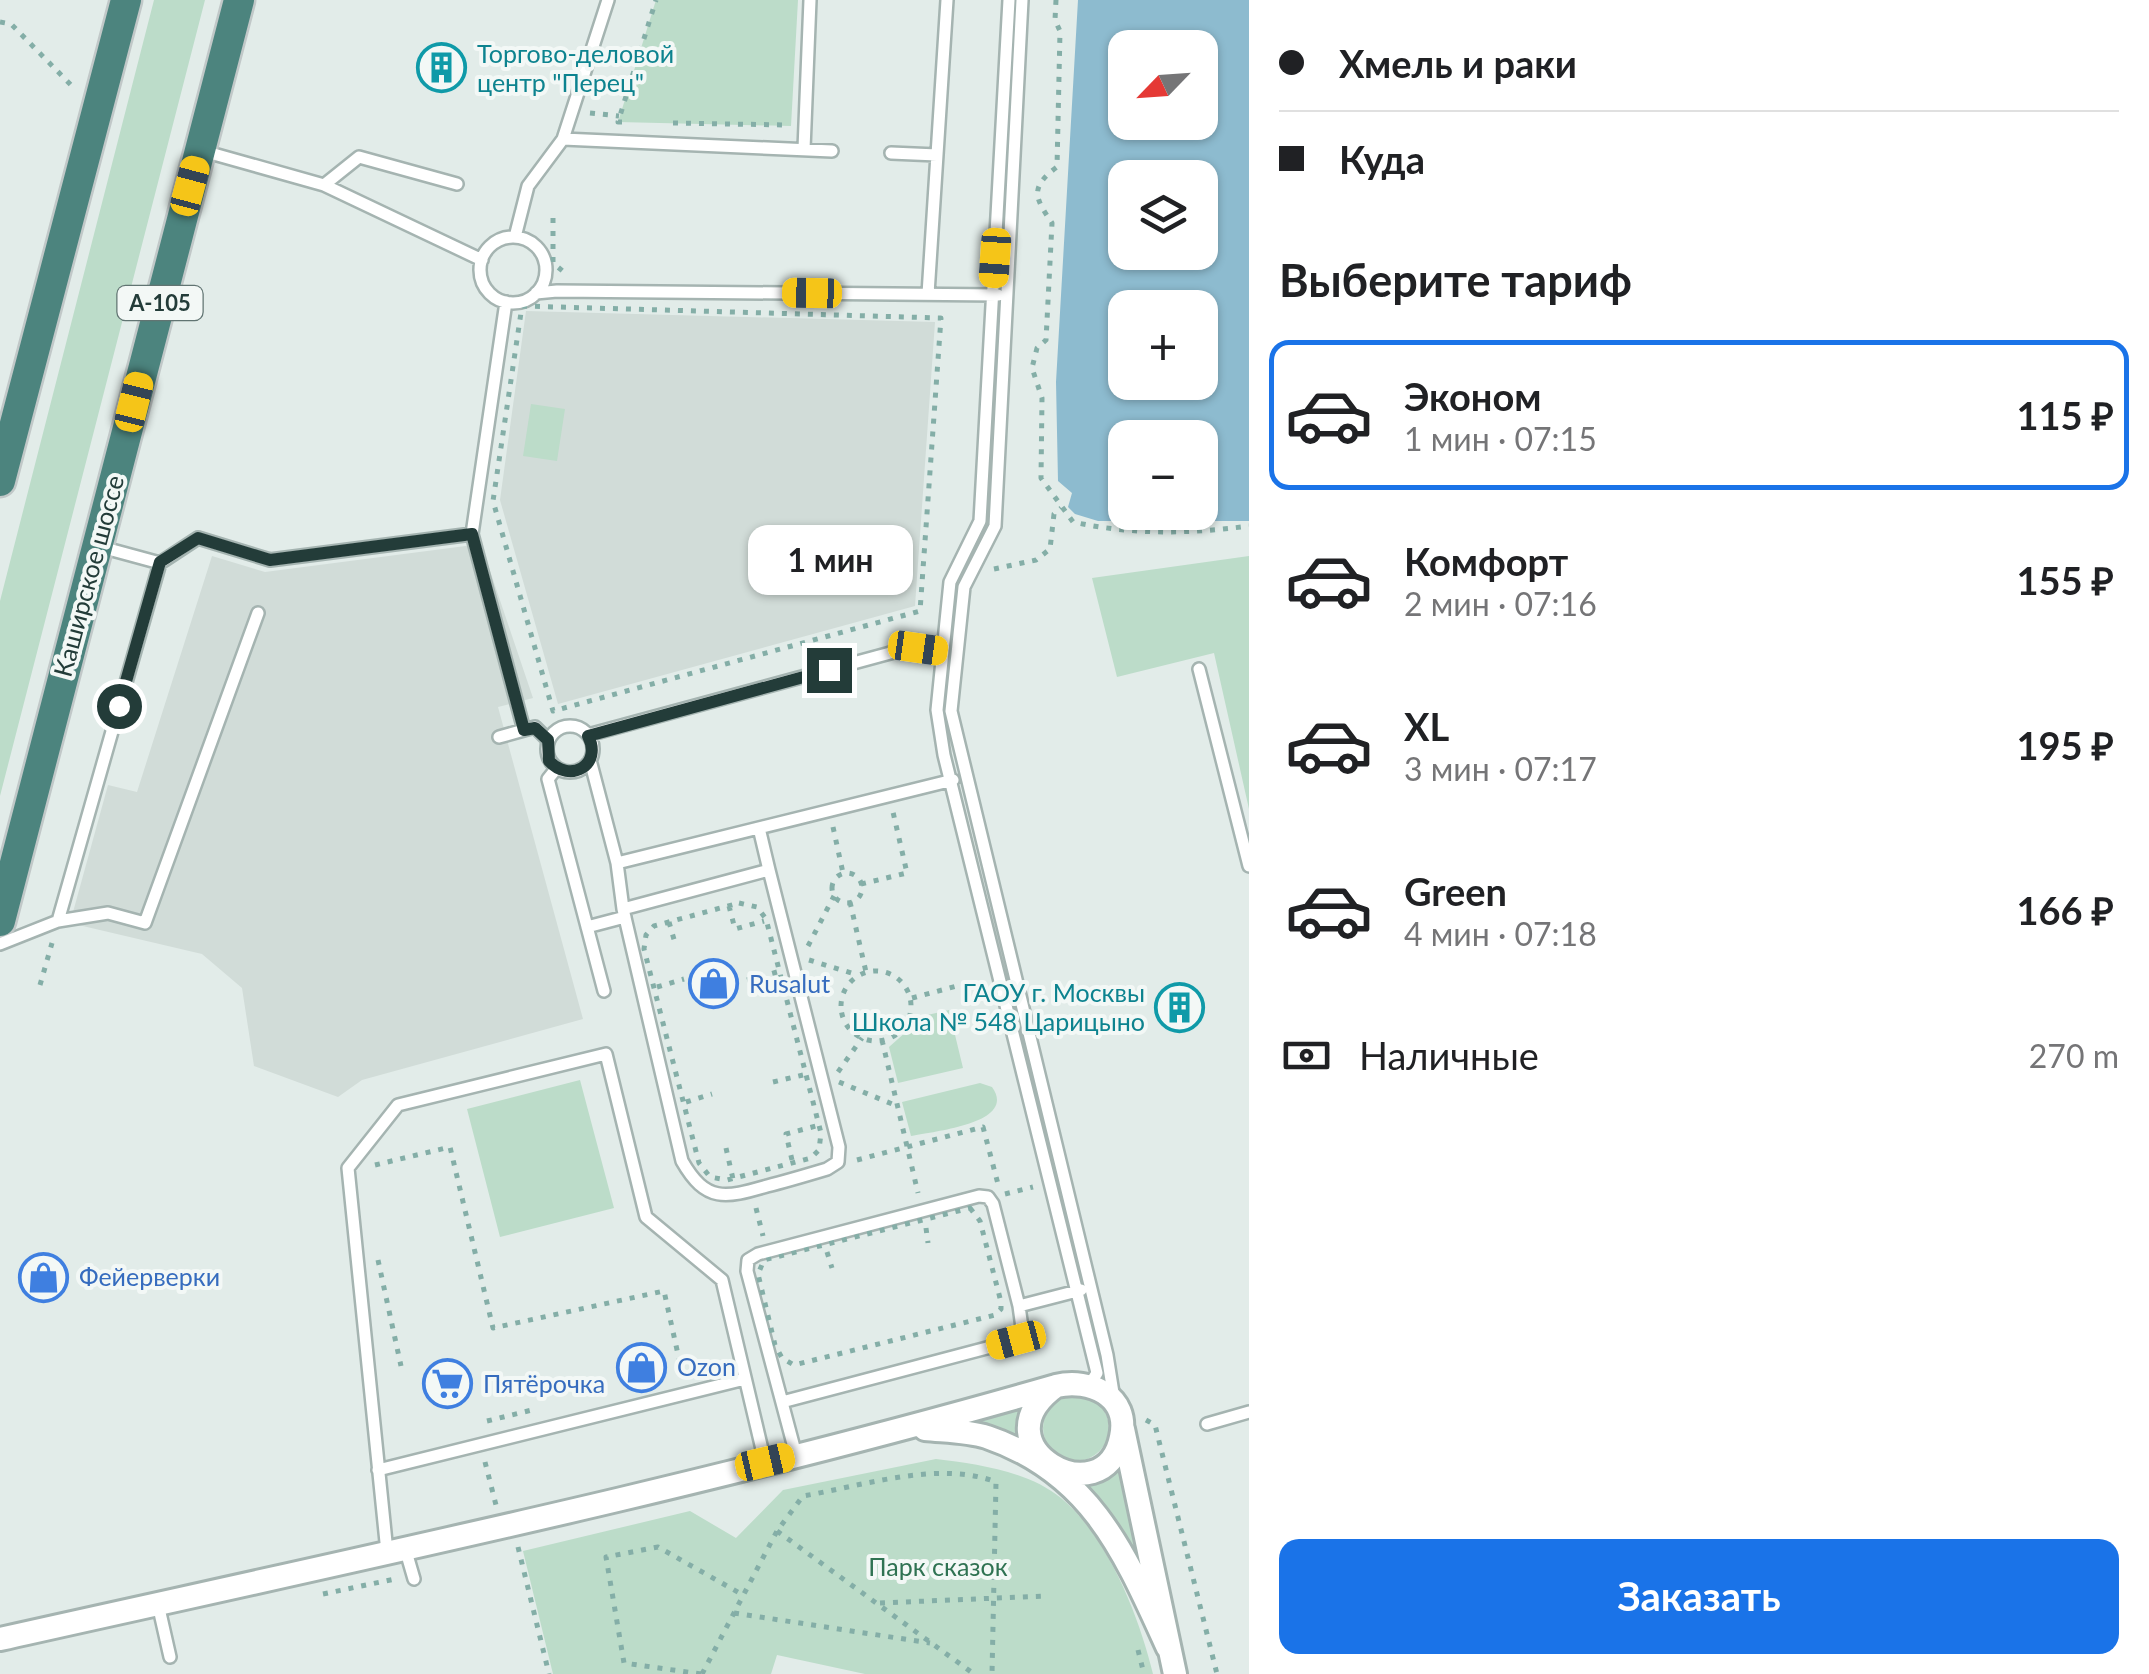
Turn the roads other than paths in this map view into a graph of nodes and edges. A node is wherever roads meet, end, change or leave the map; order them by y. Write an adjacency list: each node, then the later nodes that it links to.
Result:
1 (126, 0): 23 (highway)
2 (239, 0): 9 (highway, Каширское шоссе / А-105)
3 (608, 0): 8 (lane)
4 (810, 0): 10 (lane)
5 (947, 0): 13 (lane)
6 (1010, 0): 21 (lane)
7 (1022, 0): 20 (lane)
8 (563, 139): 10 (lane); 16 (lane)
9 (200, 150): 15 (lane); 25 (highway, Каширское шоссе / А-105)
10 (804, 150): 11 (lane)
11 (832, 151)
12 (891, 153): 13 (lane)
13 (937, 155): 19 (lane)
14 (457, 184): 15 (lane)
15 (324, 185): 17 (lane)
16 (515, 237): 17 (lane); 18 (lane)
17 (482, 260): 22 (lane)
18 (536, 294): 19 (lane); 22 (lane)
19 (928, 294): 21 (lane)
20 (1007, 294): 21 (lane); 36 (lane)
21 (993, 295): 28 (lane)
22 (506, 302): 24 (lane)
23 (0, 481)
24 (472, 534): 26 (lane); 30 (lane)
25 (96, 546): 26 (lane); 44 (highway, Каширское шоссе / А-105)
26 (160, 562): 45 (lane)
27 (258, 613): 45 (lane)
28 (943, 651): 31 (lane); 37 (lane)
29 (1199, 669): 39 (lane)
30 (524, 730): 32 (lane); 33 (lane)
31 (588, 736): 33 (lane); 34 (lane)
32 (499, 737)
33 (548, 740): 35 (lane)
34 (590, 760): 35 (lane); 40 (lane)
35 (556, 768): 46 (lane)
36 (967, 776): 37 (lane); 49 (lane)
37 (950, 781): 38 (lane); 50 (lane)
38 (759, 828): 40 (lane); 42 (lane)
39 (1245, 830): 41 (lane)
40 (617, 863): 43 (lane)
41 (1249, 866)
42 (770, 870): 43 (lane); 43 (lane)
43 (624, 913): 46 (lane)
44 (0, 921)
45 (58, 921): 47 (lane)
46 (587, 928): 48 (lane)
47 (0, 944)
48 (604, 992)
49 (1090, 1287): 50 (lane); 57 (lane)
50 (1077, 1291): 51 (lane); 53 (lane)
51 (1019, 1306): 55 (lane); 55 (lane)
52 (745, 1379): 61 (lane); 63 (lane); 63 (lane)
53 (1090, 1384): 54 (street); 57 (street)
54 (1056, 1386): 59 (street); 62 (street)
55 (782, 1402): 60 (lane)
56 (1249, 1412): 58 (lane)
57 (1124, 1413): 62 (street); 68 (street)
58 (1207, 1424)
59 (913, 1428): 60 (street); 62 (street)
60 (796, 1455): 61 (street)
61 (765, 1462): 64 (street)
62 (1054, 1469): 68 (street)
63 (378, 1470): 64 (lane)
64 (396, 1550): 65 (lane); 66 (street)
65 (414, 1579)
66 (158, 1604): 67 (street); 69 (lane)
67 (0, 1639)
68 (1168, 1648): 70 (street)
69 (170, 1658)
70 (1175, 1674)

